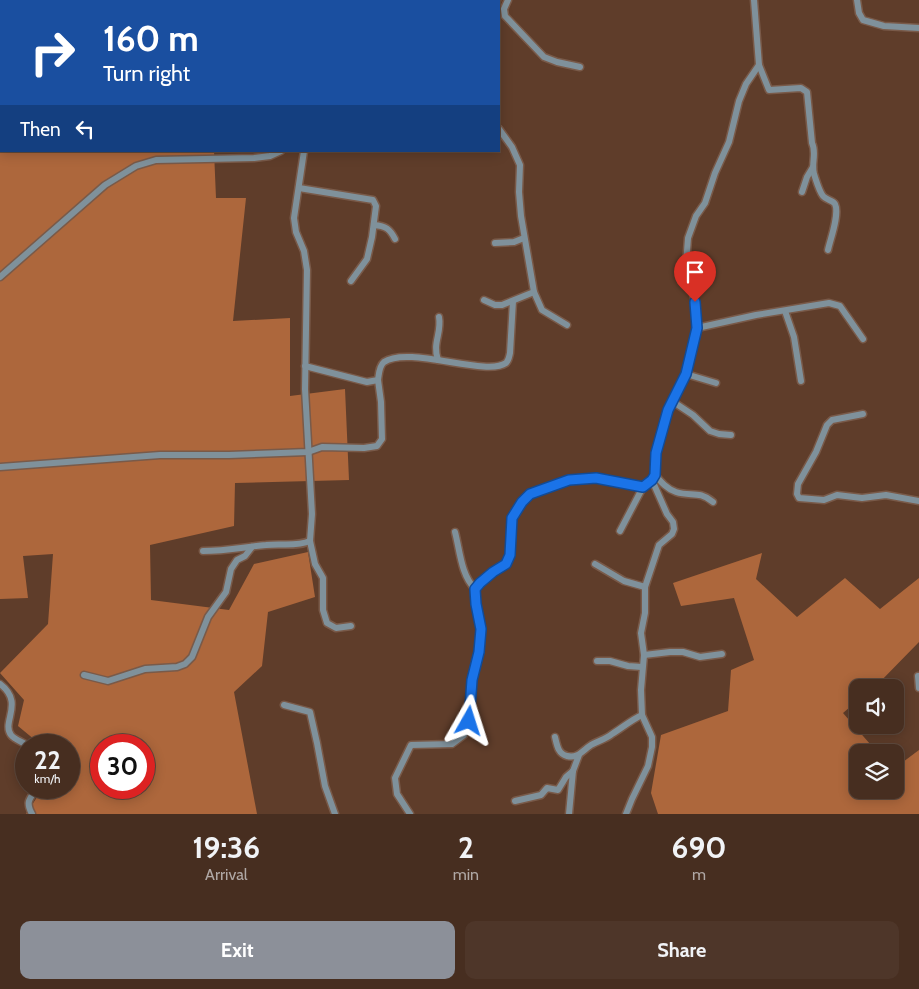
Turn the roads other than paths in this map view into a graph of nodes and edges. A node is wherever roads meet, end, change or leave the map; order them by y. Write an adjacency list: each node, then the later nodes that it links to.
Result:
1 (508, 0): 6 (street)
2 (754, 0): 5 (street)
3 (857, 0): 4 (street)
4 (919, 28)
5 (759, 65): 10 (street); 26 (street)
6 (580, 67)
7 (500, 130): 14 (street)
8 (279, 152): 18 (street)
9 (304, 152): 11 (street)
10 (813, 166): 12 (street); 17 (street)
11 (299, 188): 13 (street); 29 (street)
12 (802, 192)
13 (374, 225): 15 (street); 19 (street)
14 (524, 238): 16 (street); 20 (street)
15 (395, 239)
16 (495, 243)
17 (828, 250)
18 (0, 277)
19 (351, 282)
20 (534, 292): 22 (street); 25 (street)
21 (484, 300): 22 (street)
22 (513, 301): 28 (street)
23 (785, 311): 26 (street); 27 (street); 32 (street)
24 (439, 317): 28 (street)
25 (567, 325)
26 (697, 328): 30 (street)
27 (863, 339)
28 (438, 360): 31 (street)
29 (305, 366): 31 (street); 37 (street)
30 (686, 374): 33 (street); 34 (street)
31 (378, 380): 37 (street)
32 (801, 381)
33 (716, 383)
34 (672, 401): 36 (street); 39 (street)
35 (863, 414): 41 (street)
36 (731, 435)
37 (308, 452): 38 (street); 45 (street)
38 (0, 467)
39 (653, 478): 40 (street); 42 (street); 49 (street)
40 (643, 487): 43 (street); 50 (street)
41 (919, 500)
42 (713, 502)
43 (620, 531)
44 (455, 532): 50 (street)
45 (310, 541): 46 (street); 51 (street)
46 (252, 547): 47 (street); 56 (street)
47 (203, 551)
48 (595, 564): 49 (street)
49 (645, 587): 53 (street)
50 (475, 589): 70 (street)
51 (350, 626)
52 (722, 654): 53 (street)
53 (644, 655): 55 (street)
54 (598, 661): 55 (street)
55 (642, 667): 61 (street)
56 (84, 675)
57 (918, 676): 59 (street)
58 (0, 684): 63 (street)
59 (919, 688)
60 (284, 705): 69 (street)
61 (642, 715): 64 (street); 72 (street)
62 (555, 737): 64 (street)
63 (15, 738)
64 (579, 754): 65 (street)
65 (573, 771): 67 (street); 71 (street)
66 (29, 799): 68 (street)
67 (515, 801)
68 (32, 814)
69 (334, 814)
70 (410, 814)
71 (569, 814)
72 (626, 814)

